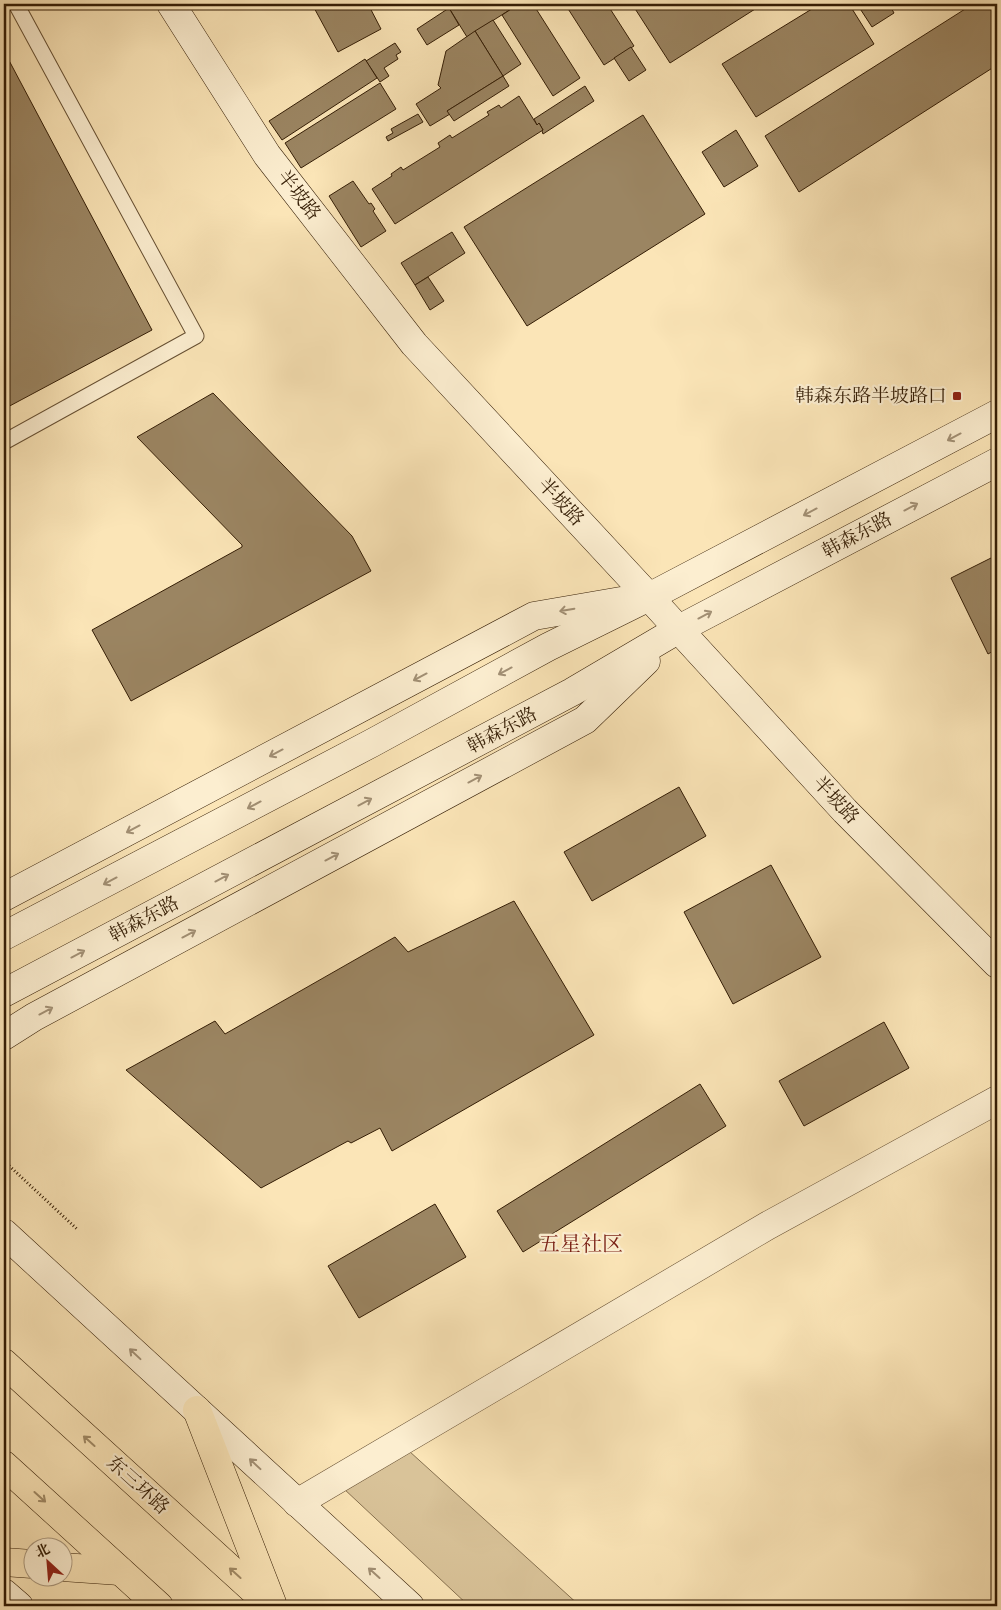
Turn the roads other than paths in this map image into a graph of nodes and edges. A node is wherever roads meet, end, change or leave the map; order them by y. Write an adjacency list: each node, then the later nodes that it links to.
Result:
1 (16, 4): 4 (lane)
2 (171, 4): 6 (main road, 半坡路)
3 (997, 414): 6 (main road, one-way to 6)
4 (4, 442)
5 (997, 462): 7 (main road, 韩森东路, one-way to 5)
6 (649, 597): 7 (main road, 半坡路); 8 (main road, one-way to 8); 9 (main road, one-way to 9)
7 (679, 629): 10 (main road, 半坡路); 11 (main road, 韩森东路, one-way to 7); 12 (main road, one-way to 7)
8 (4, 897)
9 (4, 936)
10 (997, 964)
11 (4, 993)
12 (4, 1036)
13 (997, 1100): 18 (main road)
14 (4, 1233): 16 (main road, one-way to 14)
15 (4, 1363): 26 (highway, 东三环路, one-way to 15)
16 (197, 1410): 18 (main road, one-way to 16); 26 (highway)
17 (4, 1465): 22 (highway, one-way to 22)
18 (297, 1503): 27 (main road, one-way to 18)
19 (4, 1562): 20 (highway)
20 (22, 1563)
21 (72, 1567): 22 (highway)
22 (120, 1571): 25 (highway)
23 (4, 1593): 24 (main road)
24 (19, 1606)
25 (159, 1606)
26 (272, 1606)
27 (410, 1606)

